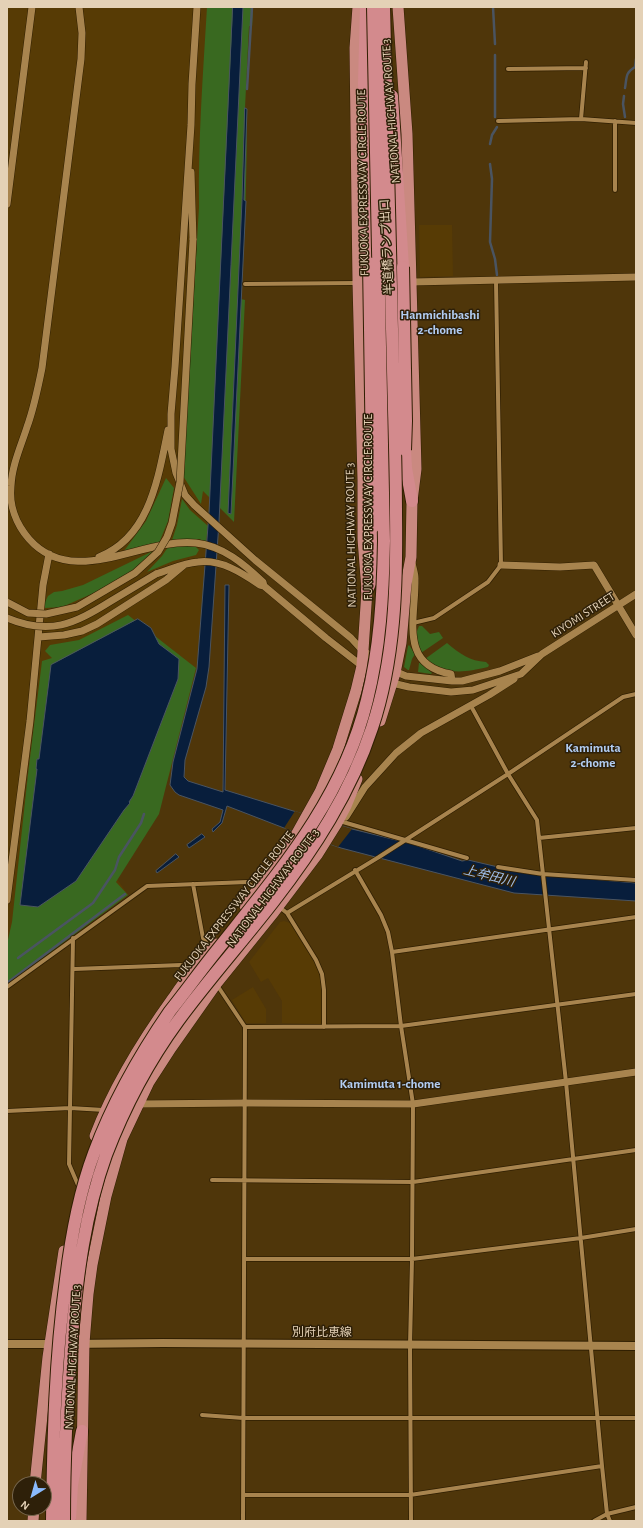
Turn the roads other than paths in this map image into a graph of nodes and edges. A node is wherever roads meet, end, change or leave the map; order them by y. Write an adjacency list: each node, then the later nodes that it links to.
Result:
1 (32, 7): 18 (street)
2 (79, 7): 27 (street)
3 (197, 7): 16 (street)
4 (358, 7): 22 (highway, NATIONAL HIGHWAY ROUTE 3)
5 (366, 7): 33 (highway, bridge)
6 (373, 7): 26 (highway, FUKUOKA EXPRESSWAY CIRCLE ROUTE, bridge)
7 (385, 7): 25 (highway, 半道橋ランプ出口, bridge); 26 (highway, FUKUOKA EXPRESSWAY CIRCLE ROUTE, bridge)
8 (398, 7): 21 (highway, NATIONAL HIGHWAY ROUTE 3)
9 (586, 62): 10 (street)
10 (586, 68): 11 (street); 12 (street)
11 (508, 69)
12 (581, 119): 13 (street); 14 (street)
13 (498, 121)
14 (615, 121): 15 (street); 17 (street)
15 (636, 123)
16 (189, 148): 24 (street); 35 (street, bridge)
17 (615, 190)
18 (7, 204)
19 (636, 277): 20 (street)
20 (496, 281): 21 (street); 31 (street)
21 (412, 282): 25 (highway, NATIONAL HIGHWAY ROUTE 3)
22 (358, 283): 23 (street); 33 (highway, NATIONAL HIGHWAY ROUTE 3)
23 (245, 284)
24 (171, 414): 29 (street); 41 (street)
25 (412, 501): 28 (highway, NATIONAL HIGHWAY ROUTE 3)
26 (390, 542): 114 (highway, FUKUOKA EXPRESSWAY CIRCLE ROUTE, bridge); 115 (highway, FUKUOKA EXPRESSWAY CIRCLE ROUTE, bridge)
27 (49, 554): 29 (street); 40 (street)
28 (411, 557): 38 (street); 45 (highway, NATIONAL HIGHWAY ROUTE 3)
29 (90, 560): 32 (street)
30 (184, 565): 32 (street); 37 (street, bridge); 40 (street)
31 (501, 565): 36 (street); 38 (street)
32 (264, 586): 43 (street)
33 (367, 590): 41 (highway, NATIONAL HIGHWAY ROUTE 3)
34 (636, 594): 36 (street, KIYOMI STREET)
35 (7, 602)
36 (618, 606): 39 (street); 42 (street, KIYOMI STREET)
37 (7, 618)
38 (413, 623): 46 (street)
39 (636, 635)
40 (39, 637): 61 (street)
41 (362, 650): 43 (highway, NATIONAL HIGHWAY ROUTE 3); 45 (street)
42 (542, 654): 44 (street, KIYOMI STREET); 46 (street, KIYOMI STREET)
43 (362, 666): 45 (street); 60 (highway, NATIONAL HIGHWAY ROUTE 3)
44 (521, 674): 45 (street, KIYOMI STREET); 48 (street)
45 (393, 678): 46 (street, KIYOMI STREET); 50 (highway, NATIONAL HIGHWAY ROUTE 3)
46 (452, 682)
47 (636, 694): 49 (street)
48 (471, 706): 49 (street); 50 (street)
49 (508, 774): 52 (street); 53 (street)
50 (340, 823): 53 (street); 62 (highway, NATIONAL HIGHWAY ROUTE 3)
51 (636, 828): 52 (street)
52 (539, 838): 57 (street)
53 (404, 840): 54 (street); 56 (street)
54 (467, 858)
55 (498, 867): 57 (street)
56 (356, 870): 62 (street); 67 (street)
57 (543, 876): 58 (street); 64 (street)
58 (636, 880)
59 (193, 884): 60 (street); 65 (street); 66 (street)
60 (257, 890): 66 (highway, NATIONAL HIGHWAY ROUTE 3)
61 (7, 900)
62 (283, 910): 70 (highway, NATIONAL HIGHWAY ROUTE 3); 76 (street)
63 (636, 917): 64 (street)
64 (550, 930): 67 (street); 73 (street)
65 (73, 938): 68 (street); 71 (street)
66 (211, 949): 69 (highway, NATIONAL HIGHWAY ROUTE 3)
67 (392, 952): 75 (street)
68 (74, 969): 69 (street); 82 (street)
69 (193, 970): 83 (highway, NATIONAL HIGHWAY ROUTE 3)
70 (216, 984): 74 (street); 80 (highway, NATIONAL HIGHWAY ROUTE 3)
71 (7, 987)
72 (636, 994): 73 (street)
73 (558, 1004): 75 (street); 78 (street)
74 (245, 1026): 76 (street); 79 (street)
75 (401, 1026): 76 (street); 81 (street)
76 (324, 1027)
77 (636, 1072): 78 (street)
78 (566, 1082): 81 (street); 86 (street)
79 (245, 1103): 80 (street); 81 (street); 88 (street)
80 (138, 1104): 95 (highway, NATIONAL HIGHWAY ROUTE 3)
81 (413, 1104): 89 (street)
82 (70, 1108): 83 (street); 84 (street); 90 (street)
83 (104, 1110): 90 (highway, NATIONAL HIGHWAY ROUTE 3)
84 (7, 1111)
85 (636, 1150): 86 (street)
86 (573, 1159): 89 (street); 92 (street)
87 (212, 1180): 88 (street)
88 (244, 1180): 89 (street); 93 (street)
89 (413, 1182): 94 (street)
90 (78, 1186): 97 (highway, NATIONAL HIGHWAY ROUTE 3)
91 (636, 1229): 92 (street)
92 (581, 1238): 94 (street); 100 (street)
93 (244, 1259): 94 (street); 98 (street)
94 (412, 1259): 99 (street)
95 (84, 1343): 97 (main road, 別府比恵線); 98 (main road, 別府比恵線); 107 (highway, NATIONAL HIGHWAY ROUTE 3)
96 (7, 1344): 97 (main road, 別府比恵線)
97 (50, 1344): 109 (highway, NATIONAL HIGHWAY ROUTE 3)
98 (243, 1344): 99 (main road, 別府比恵線); 103 (street)
99 (410, 1345): 100 (main road, 別府比恵線); 104 (street)
100 (590, 1346): 101 (main road, 別府比恵線); 105 (street)
101 (636, 1346)
102 (202, 1415): 103 (street)
103 (243, 1418): 104 (street); 110 (street)
104 (410, 1418): 105 (street); 111 (street)
105 (597, 1418): 106 (street); 108 (street)
106 (636, 1418)
107 (82, 1431): 116 (highway); 117 (highway, NATIONAL HIGHWAY ROUTE 3)
108 (602, 1466): 111 (street); 113 (street)
109 (36, 1476)
110 (244, 1495): 111 (street); 118 (street)
111 (410, 1495): 119 (street)
112 (636, 1507): 113 (street)
113 (607, 1514): 120 (street); 121 (street)
114 (52, 1521)
115 (64, 1521)
116 (70, 1521)
117 (81, 1521)
118 (243, 1521)
119 (411, 1521)
120 (594, 1521)
121 (610, 1521)

